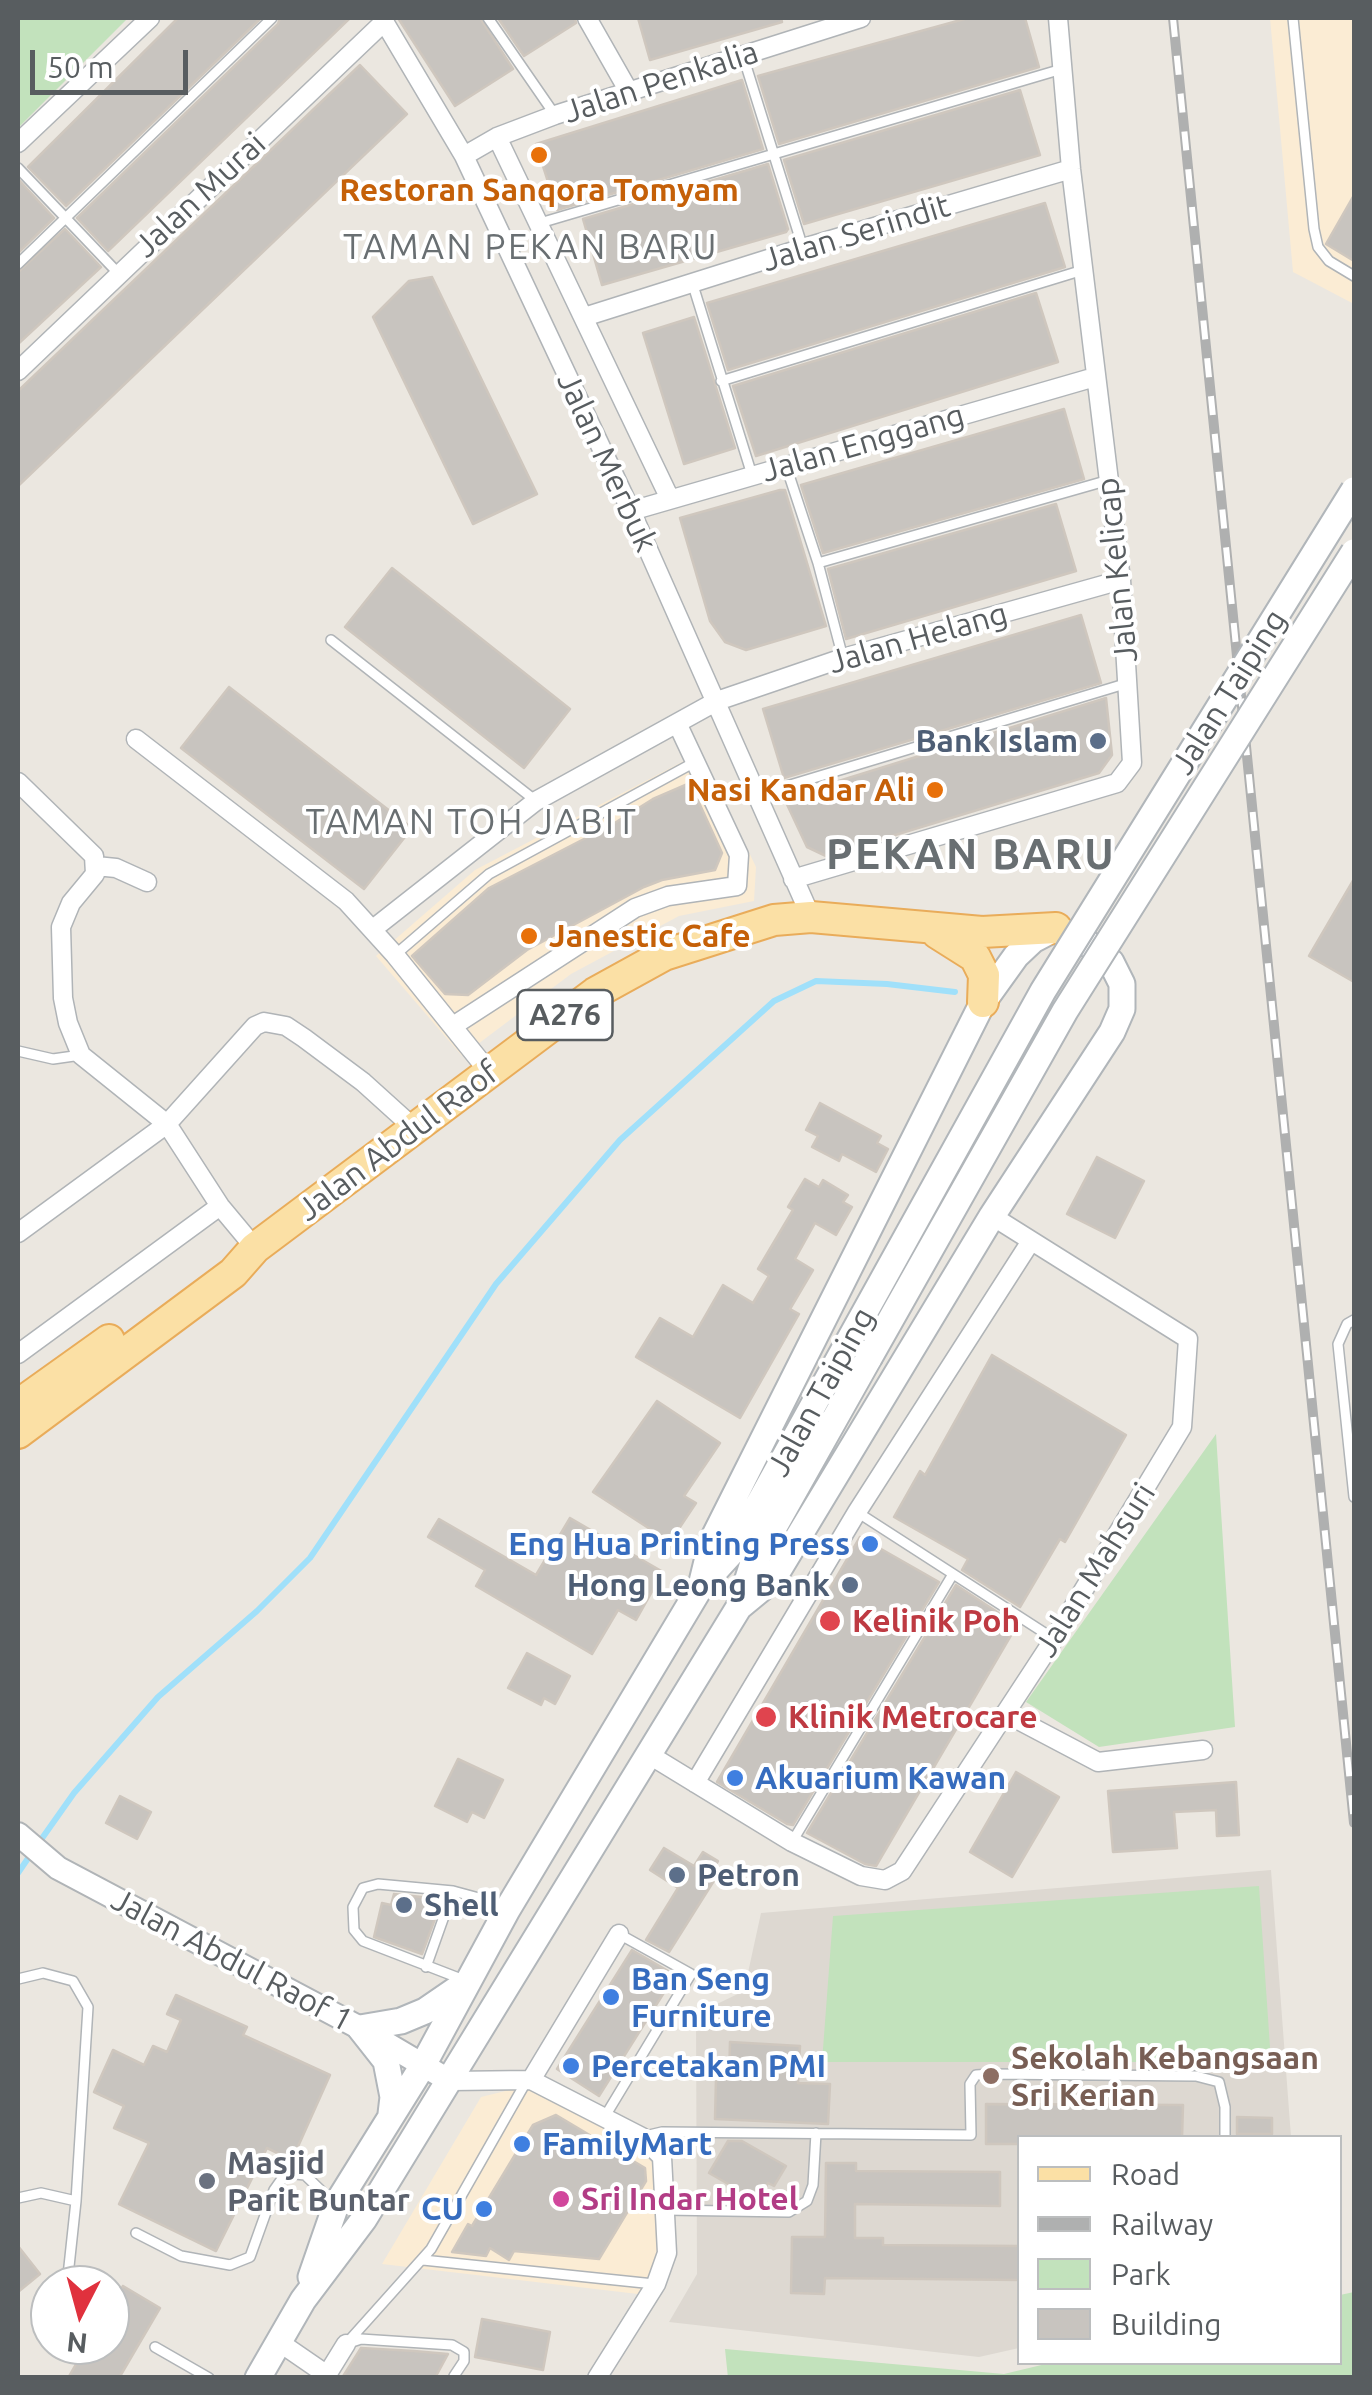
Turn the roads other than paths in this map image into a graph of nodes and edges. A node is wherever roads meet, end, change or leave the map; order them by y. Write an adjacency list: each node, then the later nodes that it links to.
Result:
1 (150, 18): 14 (street)
2 (272, 18): 19 (lane)
3 (488, 18): 12 (lane)
4 (587, 18): 11 (street)
5 (862, 18): 9 (street, Jalan Penkalia)
6 (1058, 18): 10 (street, Jalan Kelicap)
7 (1293, 18): 25 (lane)
8 (383, 19): 16 (street, Jalan Merbuk); 24 (street, Jalan Murai)
9 (743, 56): 11 (street, Jalan Penkalia); 15 (lane)
10 (1062, 69): 15 (lane); 18 (street, Jalan Kelicap)
11 (628, 90): 12 (street, Jalan Penkalia)
12 (555, 114): 13 (street, Jalan Penkalia)
13 (497, 137): 16 (street, Jalan Penkalia); 20 (street)
14 (18, 144)
15 (774, 154): 20 (lane); 21 (lane)
16 (464, 156): 36 (street, Jalan Merbuk)
17 (18, 168): 19 (lane)
18 (1071, 169): 21 (street, Jalan Serindit); 23 (street, Jalan Kelicap)
19 (66, 220): 22 (lane); 24 (lane)
20 (540, 223): 27 (street)
21 (803, 248): 26 (street, Jalan Serindit)
22 (18, 264)
23 (1083, 270): 29 (street, Jalan Kelicap); 30 (lane)
24 (118, 273): 28 (street, Jalan Murai)
25 (1354, 276)
26 (692, 282): 27 (street, Jalan Serindit); 30 (lane)
27 (584, 317): 35 (street)
28 (18, 371)
29 (1095, 377): 31 (street, Jalan Enggang); 33 (street, Jalan Kelicap)
30 (722, 381): 32 (lane)
31 (786, 466): 32 (street, Jalan Enggang); 38 (lane)
32 (752, 475): 35 (street, Jalan Enggang)
33 (1109, 480): 38 (lane); 39 (street, Jalan Kelicap)
34 (1354, 490): 71 (main road, Jalan Taiping, bridge)
35 (670, 499): 36 (street, Jalan Enggang)
36 (632, 511): 43 (street, Jalan Merbuk)
37 (1354, 552): 71 (main road, Jalan Taiping, bridge)
38 (818, 563): 41 (lane)
39 (1120, 580): 41 (street, Jalan Helang); 42 (street, Jalan Kelicap)
40 (331, 640): 49 (lane)
41 (843, 658): 43 (street, Jalan Helang)
42 (1128, 683): 48 (lane); 51 (street, Jalan Kelicap)
43 (718, 701): 44 (street, Jalan Helang); 48 (street, Jalan Merbuk)
44 (677, 723): 46 (street); 49 (street, Jalan Helang)
45 (136, 739): 55 (street)
46 (697, 761): 57 (lane); 59 (street)
47 (18, 782): 50 (street)
48 (756, 795): 51 (street, Jalan Merbuk)
49 (536, 801): 55 (street, Jalan Helang)
50 (96, 866): 52 (street); 61 (street)
51 (793, 879): 53 (street, Jalan Merbuk)
52 (147, 882)
53 (811, 918): 56 (main road, Jalan Abdul Raof / A276); 62 (main road, Jalan Abdul Raof / A276)
54 (1056, 928): 56 (main road, Jalan Abdul Raof); 58 (main road); 66 (main road)
55 (373, 929): 57 (street)
56 (930, 929): 58 (main road)
57 (396, 955): 59 (street)
58 (983, 1002): 79 (main road)
59 (454, 1026): 62 (street)
60 (18, 1052): 61 (lane)
61 (81, 1055): 63 (street)
62 (489, 1072): 64 (main road, Jalan Abdul Raof / A276)
63 (166, 1124): 64 (street); 65 (street); 67 (street)
64 (415, 1129): 69 (main road, Jalan Abdul Raof / A276)
65 (220, 1206): 69 (street); 72 (street)
66 (992, 1216): 68 (street); 75 (main road)
67 (18, 1233)
68 (1031, 1241): 77 (street); 81 (street, Jalan Mahsuri)
69 (254, 1248): 73 (main road, Jalan Abdul Raof / A276); 74 (main road, Jalan Abdul Raof / A276)
70 (1354, 1320): 76 (lane)
71 (857, 1352): 79 (main road, Jalan Taiping); 80 (main road, Jalan Taiping)
72 (18, 1354)
73 (18, 1405)
74 (18, 1433)
75 (826, 1494): 77 (street); 80 (main road)
76 (1354, 1497)
77 (856, 1512): 78 (lane); 85 (street)
78 (953, 1574): 81 (lane); 87 (lane)
79 (702, 1586): 89 (main road, Jalan Taiping)
80 (738, 1607): 84 (main road, Jalan Taiping)
81 (1054, 1639): 82 (street, Jalan Mahsuri)
82 (1005, 1713): 83 (street); 87 (street, Jalan Mahsuri)
83 (1203, 1750)
84 (648, 1754): 85 (street); 96 (main road, Jalan Taiping)
85 (695, 1782): 87 (street)
86 (18, 1834): 94 (street, Jalan Abdul Raof 1)
87 (792, 1842)
88 (453, 1891): 89 (lane); 91 (lane); 91 (lane)
89 (507, 1910): 93 (main road, Jalan Taiping)
90 (619, 1934): 97 (street); 99 (lane)
91 (426, 1967): 93 (lane)
92 (18, 1979): 104 (lane)
93 (466, 1982): 94 (main road); 95 (main road, Jalan Taiping)
94 (360, 2028): 95 (street, Jalan Abdul Raof 1); 98 (main road)
95 (422, 2066): 96 (street, Jalan Abdul Raof 1); 98 (main road, Jalan Taiping)
96 (450, 2081): 97 (street); 111 (main road, Jalan Taiping)
97 (529, 2081): 99 (street); 108 (lane)
98 (390, 2118): 105 (main road, Jalan Taiping)
99 (604, 2118): 102 (street)
100 (816, 2133): 101 (lane); 102 (lane); 106 (lane)
101 (1225, 2135)
102 (642, 2137): 106 (street)
103 (18, 2198): 104 (lane)
104 (76, 2201): 109 (lane)
105 (336, 2205): 107 (lane); 111 (main road, Jalan Taiping)
106 (665, 2210): 110 (street)
107 (136, 2233)
108 (423, 2260): 110 (lane); 113 (lane)
109 (68, 2265)
110 (656, 2284): 119 (street)
111 (302, 2300): 112 (main road, Jalan Taiping)
112 (278, 2342): 115 (street); 118 (main road, Jalan Taiping)
113 (346, 2344): 115 (street); 116 (lane)
114 (155, 2346): 117 (lane)
115 (326, 2376)
116 (454, 2376)
117 (209, 2378)
118 (258, 2378)
119 (597, 2378)

